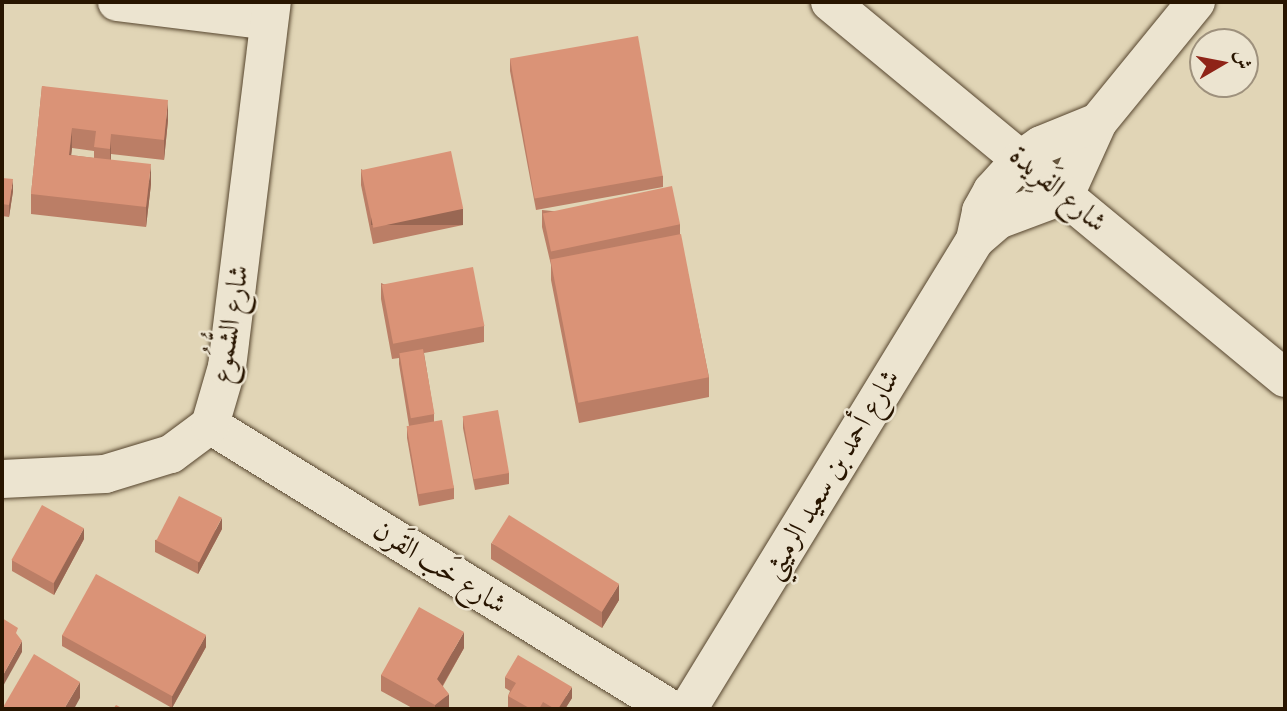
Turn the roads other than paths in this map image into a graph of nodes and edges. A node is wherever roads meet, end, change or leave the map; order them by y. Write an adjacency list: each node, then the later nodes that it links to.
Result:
1 (117, 2): 4 (street)
2 (830, 2): 6 (street, شارع الفَرِيدة)
3 (1196, 2): 5 (street)
4 (271, 11): 10 (street, شارع الشُّمُوع)
5 (1098, 122): 6 (street, شارع أحمد بن سعيد الرميثي); 7 (street)
6 (1021, 159): 7 (street, شارع الفَرِيدة); 8 (street, شارع أحمد بن سعيد الرميثي)
7 (1065, 195): 8 (street, شارع أحمد بن سعيد الرميثي); 9 (street, شارع الفَرِيدة)
8 (975, 240): 13 (street, شارع أحمد بن سعيد الرميثي)
9 (1285, 378)
10 (210, 425): 11 (street); 12 (street, شارع خَب القَرن)
11 (2, 480)
12 (671, 709)
13 (688, 709)

